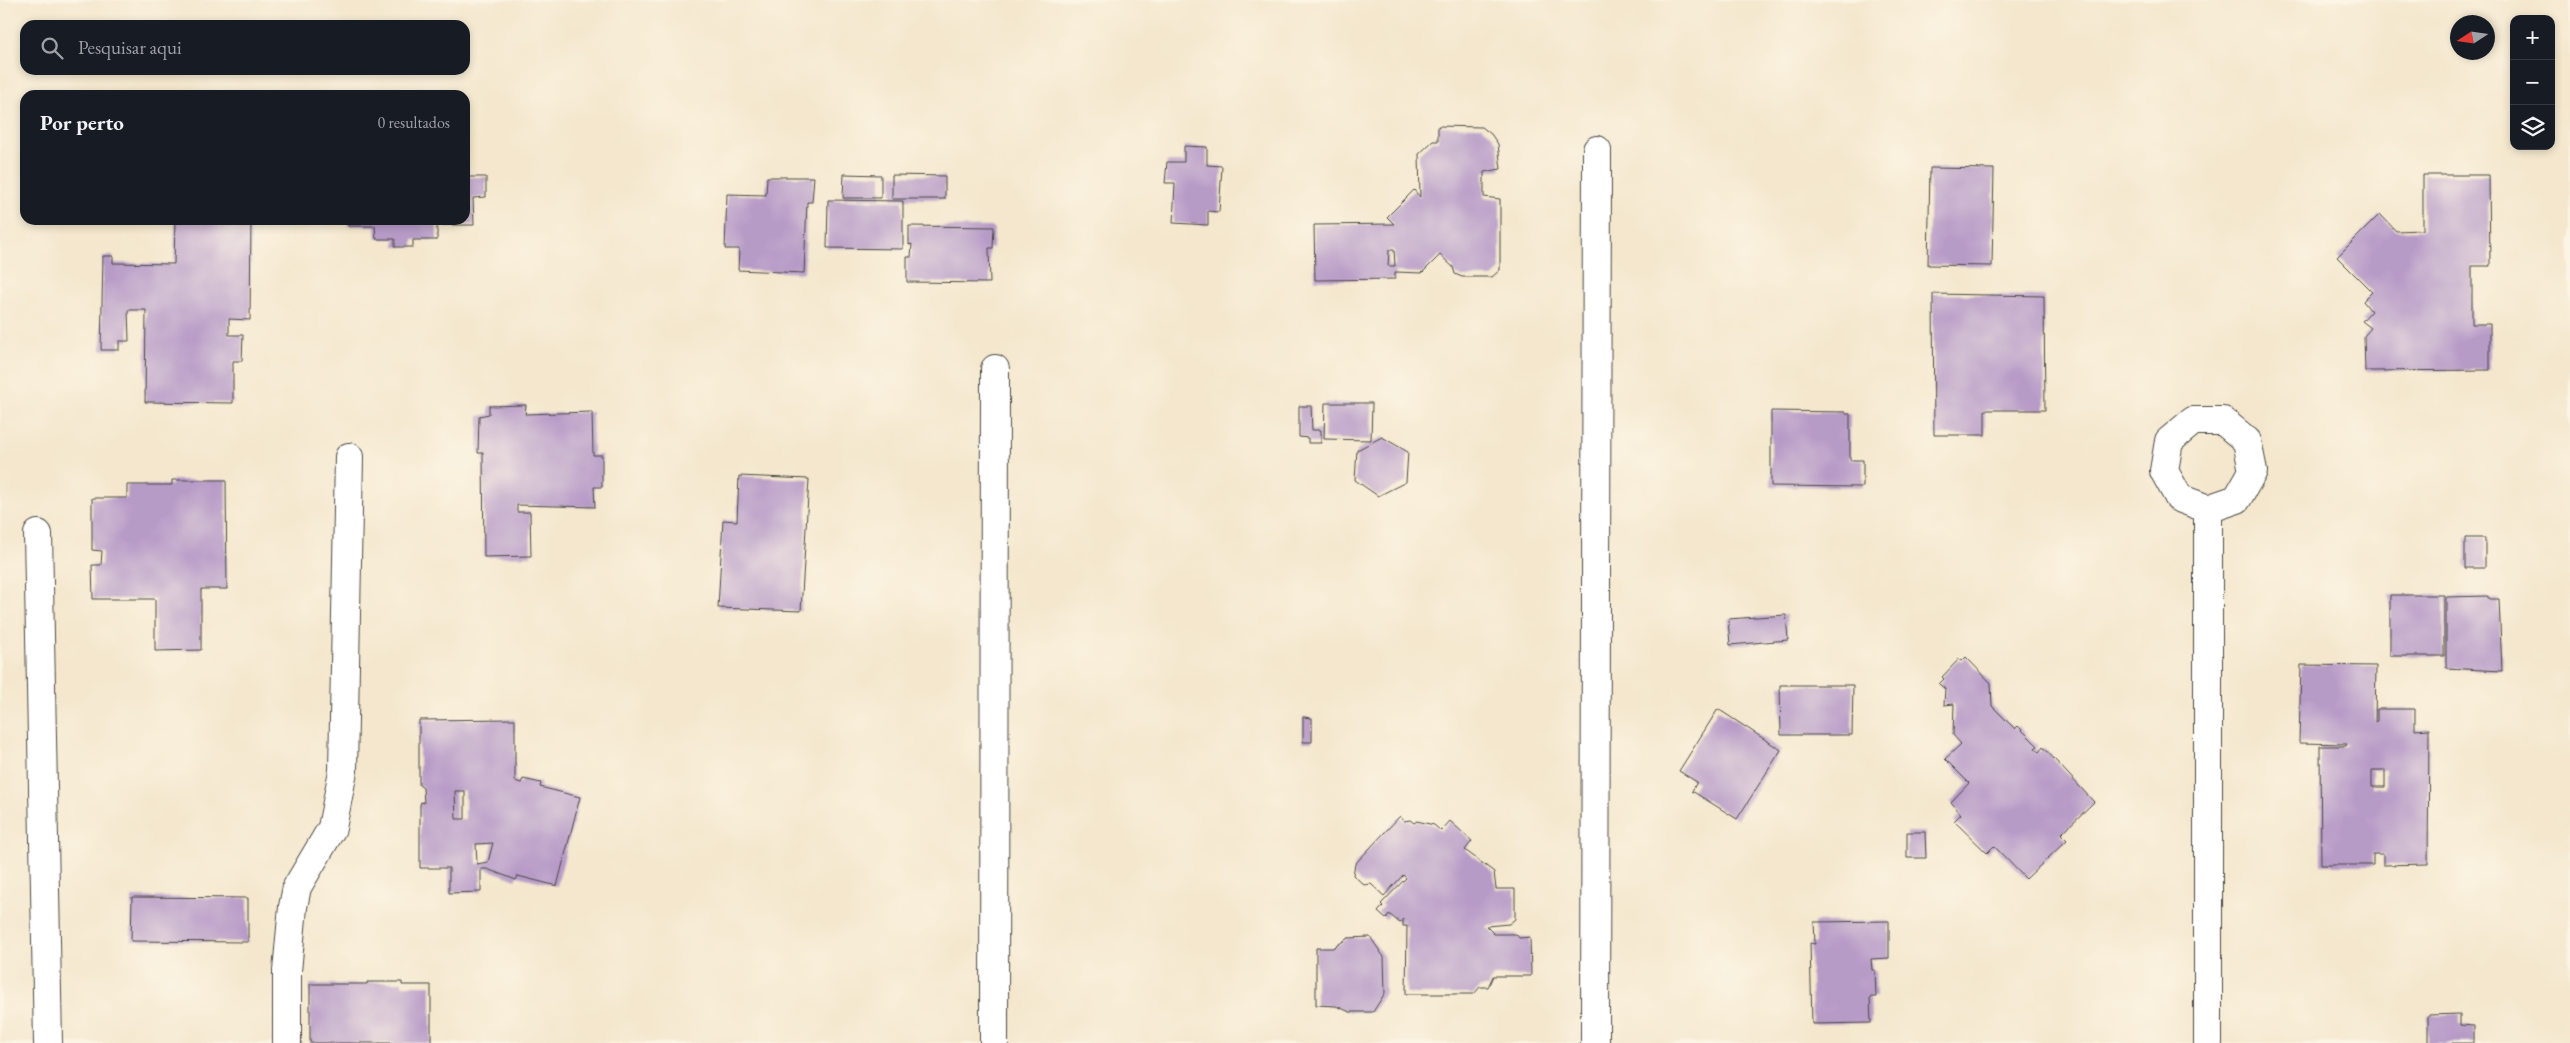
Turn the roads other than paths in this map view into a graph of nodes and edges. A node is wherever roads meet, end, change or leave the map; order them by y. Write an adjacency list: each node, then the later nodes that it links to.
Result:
1 (1597, 150): 9 (street)
2 (995, 369): 8 (street)
3 (349, 456): 7 (street)
4 (2208, 509): 10 (street)
5 (38, 534): 6 (street)
6 (48, 1043)
7 (287, 1043)
8 (994, 1043)
9 (1595, 1043)
10 (2208, 1043)

